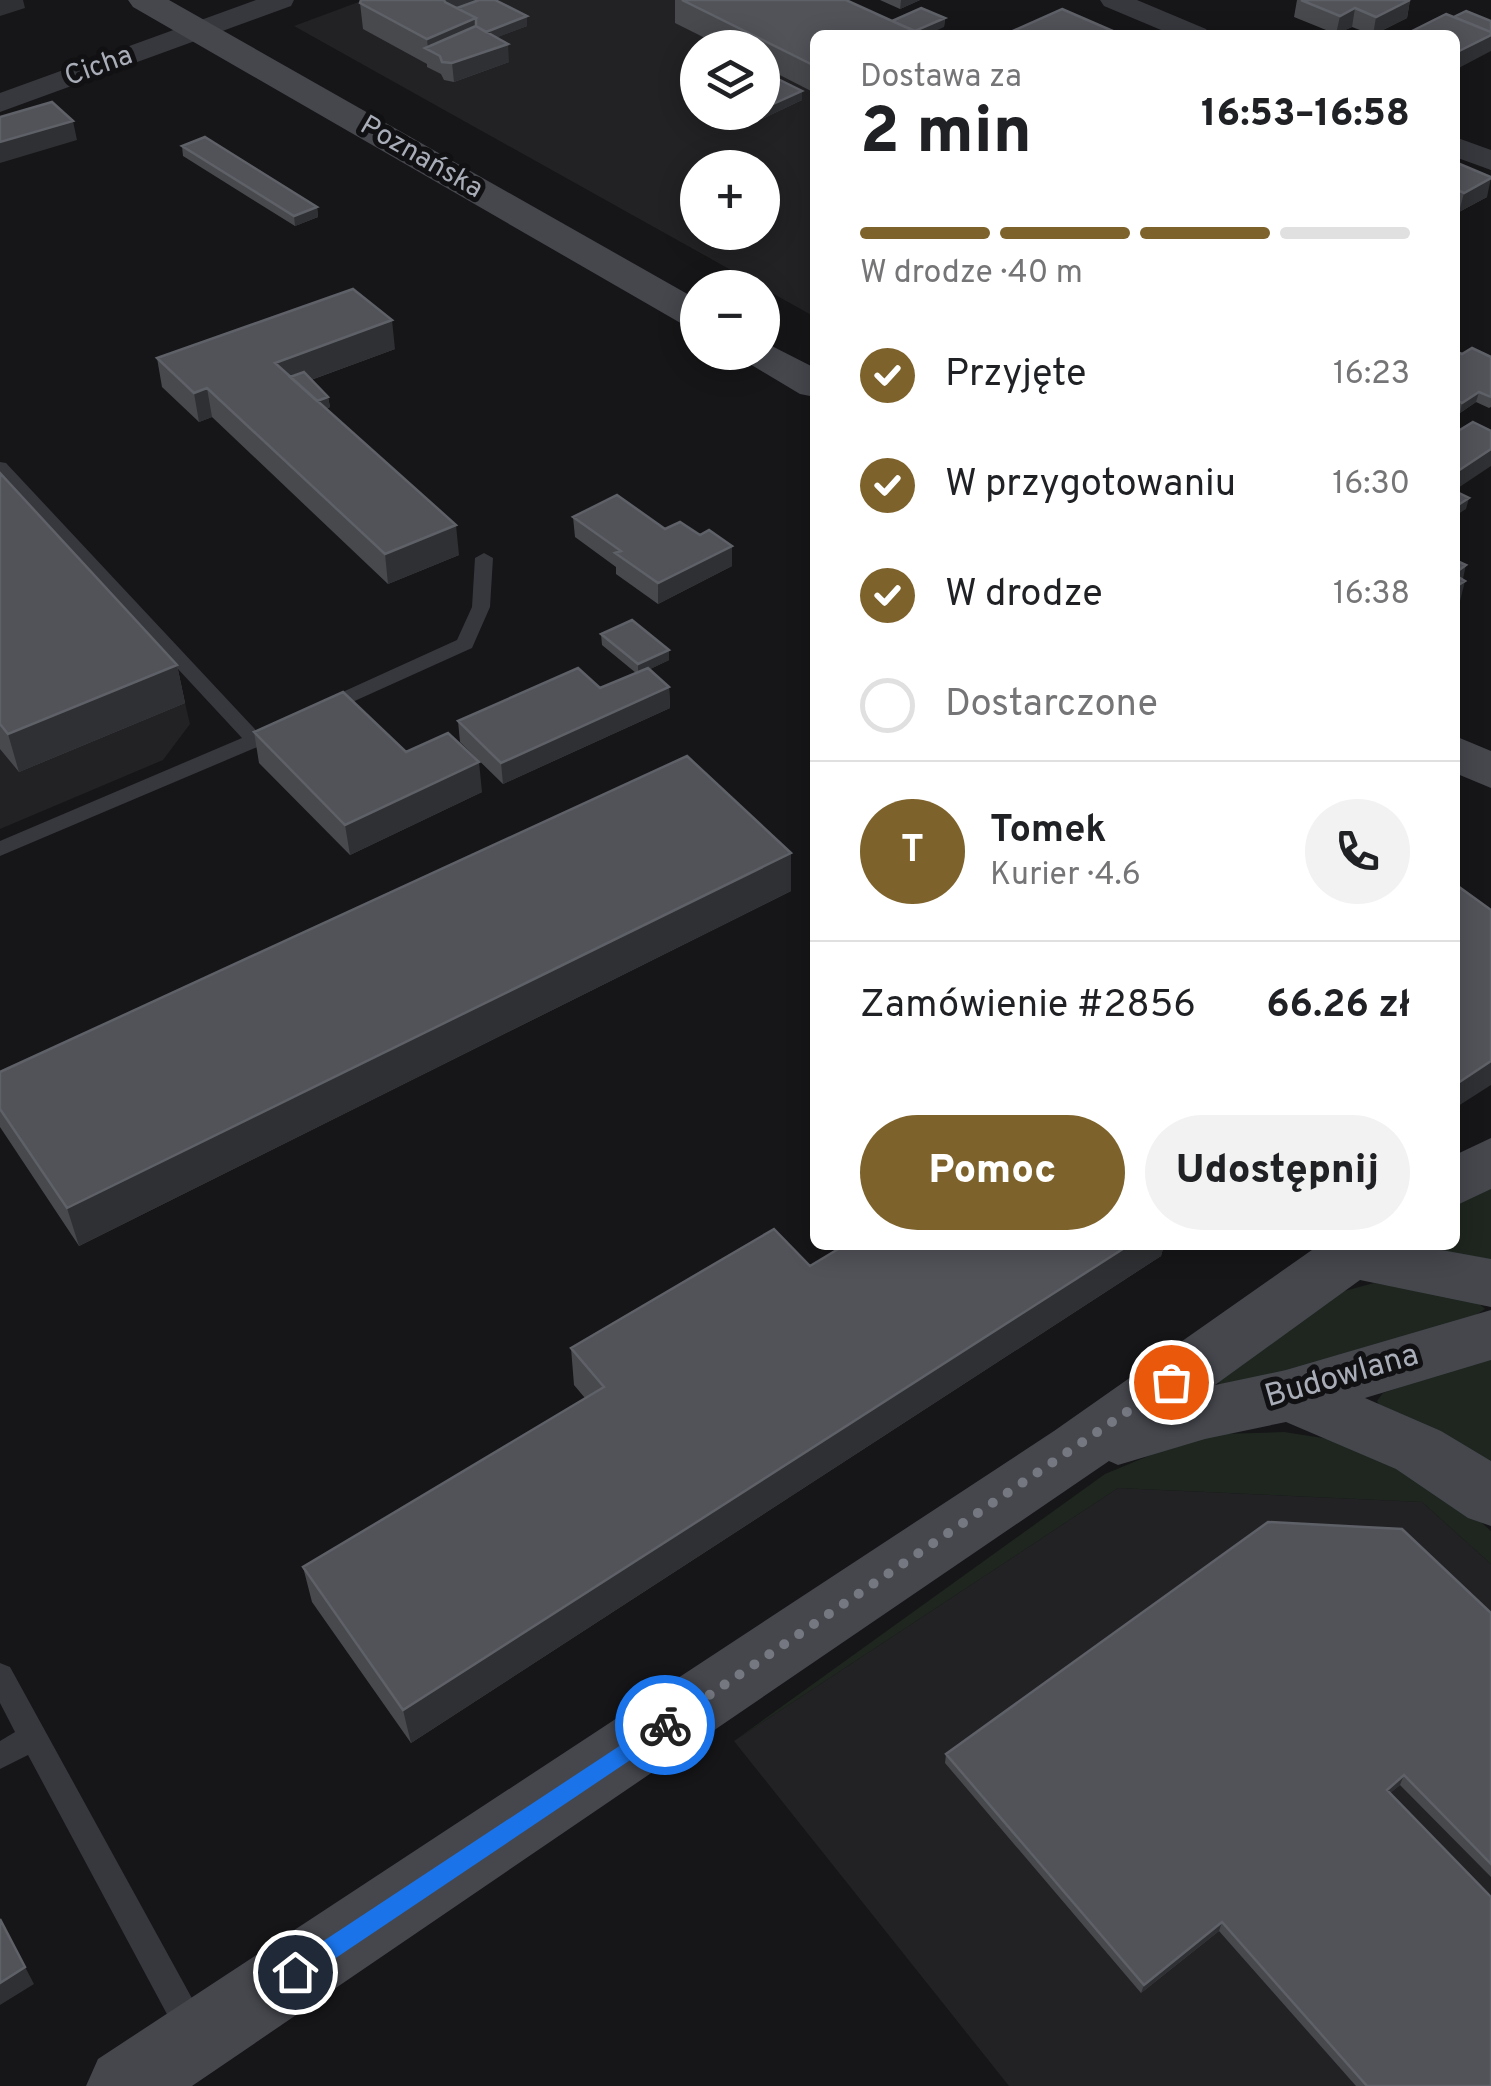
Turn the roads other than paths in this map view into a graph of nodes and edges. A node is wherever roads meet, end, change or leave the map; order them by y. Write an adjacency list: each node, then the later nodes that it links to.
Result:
1 (145, 0): 4 (street, Poznańska)
2 (281, 0): 4 (street, Cicha)
3 (1114, 0): 5 (street)
4 (198, 30): 6 (street, Cicha); 9 (street, Poznańska)
5 (1184, 30)
6 (0, 103)
7 (1460, 148): 8 (street)
8 (1491, 162)
9 (680, 307)
10 (780, 364): 11 (street)
11 (810, 381)
12 (0, 467): 17 (lane)
13 (484, 558): 14 (lane)
14 (307, 716)
15 (1460, 755): 16 (street)
16 (1491, 772)
17 (0, 849)
18 (1491, 1160): 19 (street)
19 (1460, 1181)
20 (1356, 1250): 25 (street, Budowlana)
21 (1366, 1250): 22 (street)
22 (1491, 1283)
23 (1491, 1334): 24 (street, Budowlana)
24 (1286, 1396): 25 (street, Budowlana); 26 (street)
25 (1076, 1450): 30 (street, Budowlana)
26 (1491, 1498)
27 (0, 1676): 28 (lane)
28 (33, 1736): 29 (lane); 30 (lane)
29 (0, 1756)
30 (197, 2038): 31 (street, Budowlana)
31 (125, 2086)

